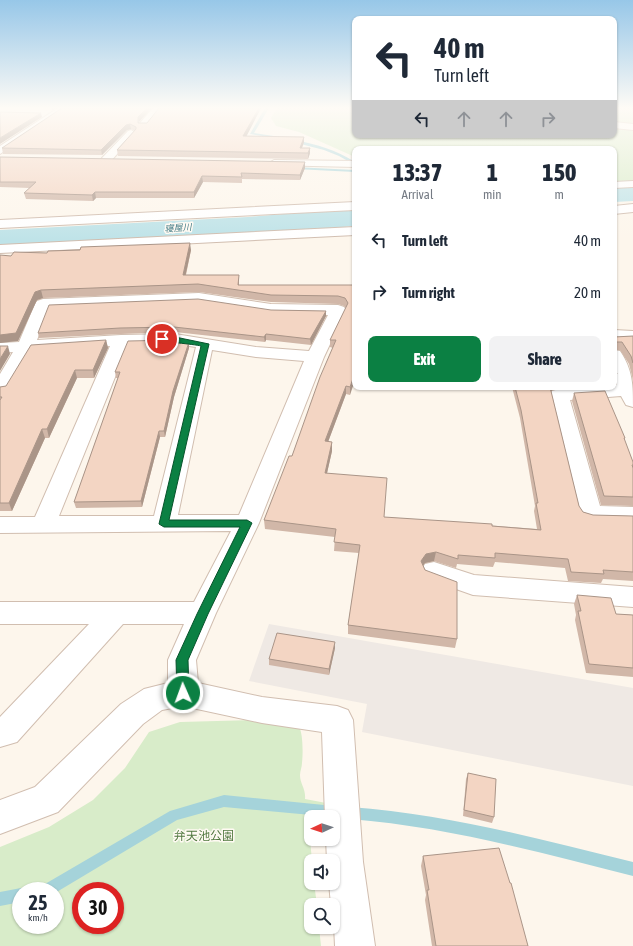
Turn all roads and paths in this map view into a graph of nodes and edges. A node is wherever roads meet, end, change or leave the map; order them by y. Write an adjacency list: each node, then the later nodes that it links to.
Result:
1 (111, 152): 2 (street)
2 (122, 160)
3 (260, 163): 4 (street)
4 (352, 164)
5 (633, 184): 6 (street)
6 (617, 186)
7 (352, 206): 10 (street)
8 (633, 208): 9 (street)
9 (617, 210)
10 (0, 224)
11 (352, 231): 12 (street)
12 (2, 256)
13 (617, 335): 14 (street)
14 (633, 336)
15 (121, 340): 16 (street); 17 (street); 25 (street)
16 (205, 344): 19 (street); 26 (street)
17 (26, 346): 18 (street); 19 (street); 21 (street)
18 (0, 348)
19 (314, 359): 24 (street)
20 (617, 362): 22 (street)
21 (0, 389)
22 (631, 396): 23 (street)
23 (633, 515)
24 (247, 523): 26 (street); 32 (street)
25 (44, 524): 26 (street); 27 (street)
26 (164, 524)
27 (0, 525)
28 (434, 571): 29 (street)
29 (633, 597)
30 (0, 613): 31 (street)
31 (116, 613): 32 (street); 34 (street)
32 (202, 614): 33 (street)
33 (183, 693): 35 (street); 36 (street)
34 (0, 734)
35 (0, 817)
36 (355, 946)

